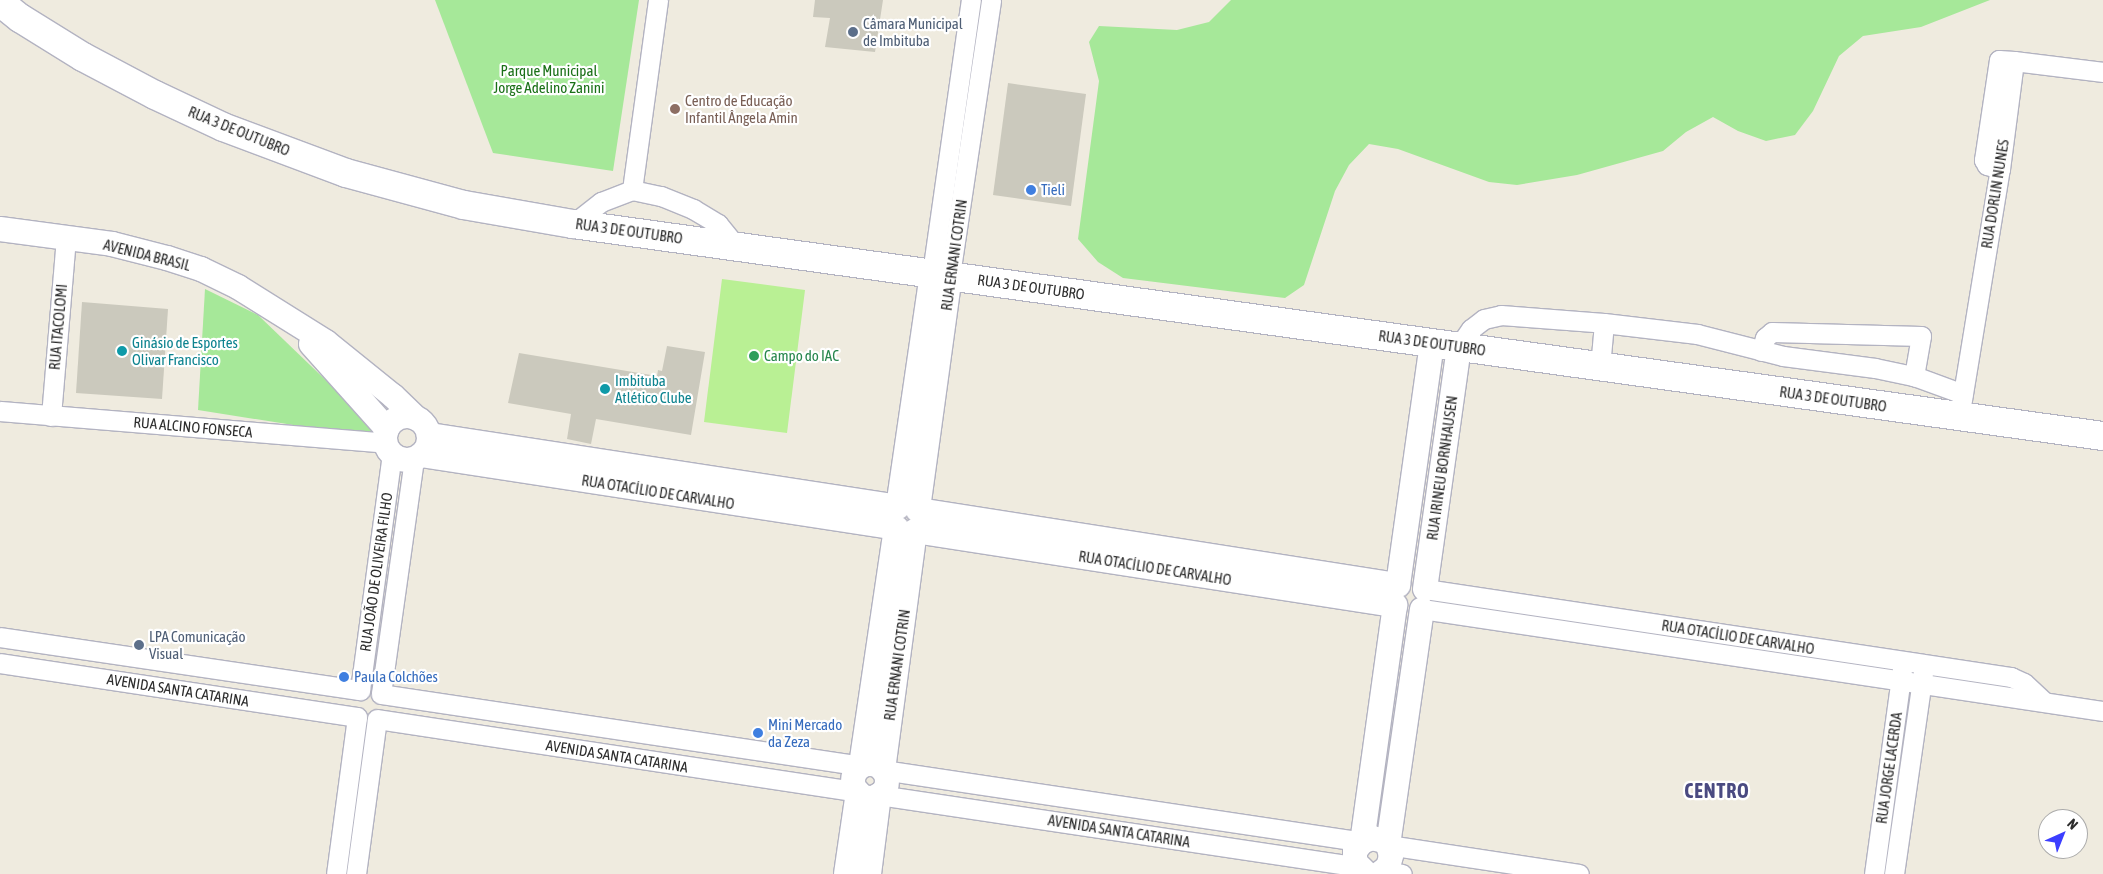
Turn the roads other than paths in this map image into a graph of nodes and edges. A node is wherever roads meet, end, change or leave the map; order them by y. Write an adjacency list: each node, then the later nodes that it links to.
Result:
1 (658, 0): 8 (street)
2 (971, 0): 5 (street, RUA ERNANI COTRIN)
3 (991, 0): 6 (street, RUA ERNANI COTRIN)
4 (0, 2): 9 (main road, RUA 3 DE OUTUBRO)
5 (963, 58): 6 (street); 13 (street, RUA ERNANI COTRIN)
6 (982, 61): 13 (street, RUA ERNANI COTRIN)
7 (2103, 72): 20 (street, RUA DORLIN NUNES)
8 (632, 190): 9 (street); 12 (street)
9 (573, 224): 12 (main road, RUA 3 DE OUTUBRO)
10 (0, 229): 11 (street, AVENIDA BRASIL)
11 (66, 238): 22 (street, RUA ITACOLOMI); 24 (street, AVENIDA BRASIL)
12 (736, 246): 13 (main road, RUA 3 DE OUTUBRO)
13 (941, 274): 15 (main road, RUA 3 DE OUTUBRO); 27 (street, RUA ERNANI COTRIN)
14 (1604, 323): 16 (street); 17 (street); 18 (street)
15 (1432, 343): 16 (main road, RUA 3 DE OUTUBRO); 25 (street, RUA IRINEU BORNHAUSEN)
16 (1459, 346): 18 (main road, RUA 3 DE OUTUBRO); 26 (street, RUA IRINEU BORNHAUSEN)
17 (1761, 351): 19 (street); 19 (street)
18 (1600, 367): 20 (main road, RUA 3 DE OUTUBRO)
19 (1914, 376): 20 (street)
20 (1961, 405): 23 (main road, RUA 3 DE OUTUBRO)
21 (0, 411): 22 (street, RUA ALCINO FONSECA)
22 (51, 416): 24 (street, RUA ALCINO FONSECA)
23 (2103, 436)
24 (406, 442): 27 (street, RUA OTACÍLIO DE CARVALHO); 28 (street, RUA JOÃO DE OLIVEIRA FILHO); 29 (street, RUA JOÃO DE OLIVEIRA FILHO)
25 (1415, 461): 26 (street); 30 (street, RUA IRINEU BORNHAUSEN)
26 (1443, 464): 31 (street, RUA IRINEU BORNHAUSEN)
27 (907, 519): 30 (street, RUA OTACÍLIO DE CARVALHO); 56 (street, RUA ERNANI COTRIN)
28 (378, 557): 29 (street); 48 (street, RUA JOÃO DE OLIVEIRA FILHO)
29 (400, 559): 49 (street, RUA JOÃO DE OLIVEIRA FILHO)
30 (1396, 595): 31 (street, RUA OTACÍLIO DE CARVALHO); 50 (street, RUA IRINEU BORNHAUSEN)
31 (1423, 599): 32 (street, RUA OTACÍLIO DE CARVALHO); 33 (street, RUA OTACÍLIO DE CARVALHO); 51 (street, RUA IRINEU BORNHAUSEN)
32 (1502, 601): 33 (street); 34 (street, RUA OTACÍLIO DE CARVALHO)
33 (1499, 620): 38 (street, RUA OTACÍLIO DE CARVALHO)
34 (1655, 624): 35 (street, RUA OTACÍLIO DE CARVALHO); 38 (street)
35 (1708, 632): 39 (street); 40 (street, RUA OTACÍLIO DE CARVALHO)
36 (0, 637): 37 (street, AVENIDA SANTA CATARINA)
37 (49, 644): 42 (street, AVENIDA SANTA CATARINA); 44 (street)
38 (1652, 644): 39 (street, RUA OTACÍLIO DE CARVALHO)
39 (1705, 652): 45 (street, RUA OTACÍLIO DE CARVALHO)
40 (1903, 662): 43 (street, RUA OTACÍLIO DE CARVALHO); 45 (street, RUA JORGE LACERDA)
41 (0, 663): 44 (street, AVENIDA SANTA CATARINA)
42 (185, 664): 47 (street); 48 (street, AVENIDA SANTA CATARINA)
43 (1924, 666): 46 (street, RUA JORGE LACERDA); 52 (street, RUA OTACÍLIO DE CARVALHO)
44 (45, 670): 47 (street, AVENIDA SANTA CATARINA)
45 (1901, 681): 46 (street, RUA OTACÍLIO DE CARVALHO); 69 (street, RUA JORGE LACERDA)
46 (1921, 685): 52 (street, RUA OTACÍLIO DE CARVALHO); 70 (street, RUA JORGE LACERDA)
47 (183, 690): 54 (street, AVENIDA SANTA CATARINA)
48 (360, 690): 49 (street); 54 (street)
49 (381, 694): 55 (street); 56 (street, AVENIDA SANTA CATARINA)
50 (1382, 695): 51 (street); 58 (street, RUA IRINEU BORNHAUSEN)
51 (1409, 699): 60 (street, RUA IRINEU BORNHAUSEN)
52 (2043, 701): 53 (street, RUA OTACÍLIO DE CARVALHO)
53 (2103, 711)
54 (357, 717): 55 (street); 59 (street)
55 (377, 719): 57 (street, AVENIDA SANTA CATARINA); 61 (street)
56 (872, 768): 57 (street, RUA ERNANI COTRIN); 58 (street, AVENIDA SANTA CATARINA)
57 (868, 793): 63 (street, AVENIDA SANTA CATARINA); 66 (street); 67 (street)
58 (1362, 842): 60 (street); 63 (street)
59 (339, 845): 61 (street); 64 (street)
60 (1388, 845): 62 (street); 63 (street)
61 (359, 848): 65 (street)
62 (1537, 871): 68 (street)
63 (1376, 873)
64 (336, 874)
65 (356, 874)
66 (846, 874)
67 (869, 874)
68 (1580, 874)
69 (1874, 874)
70 (1894, 874)

